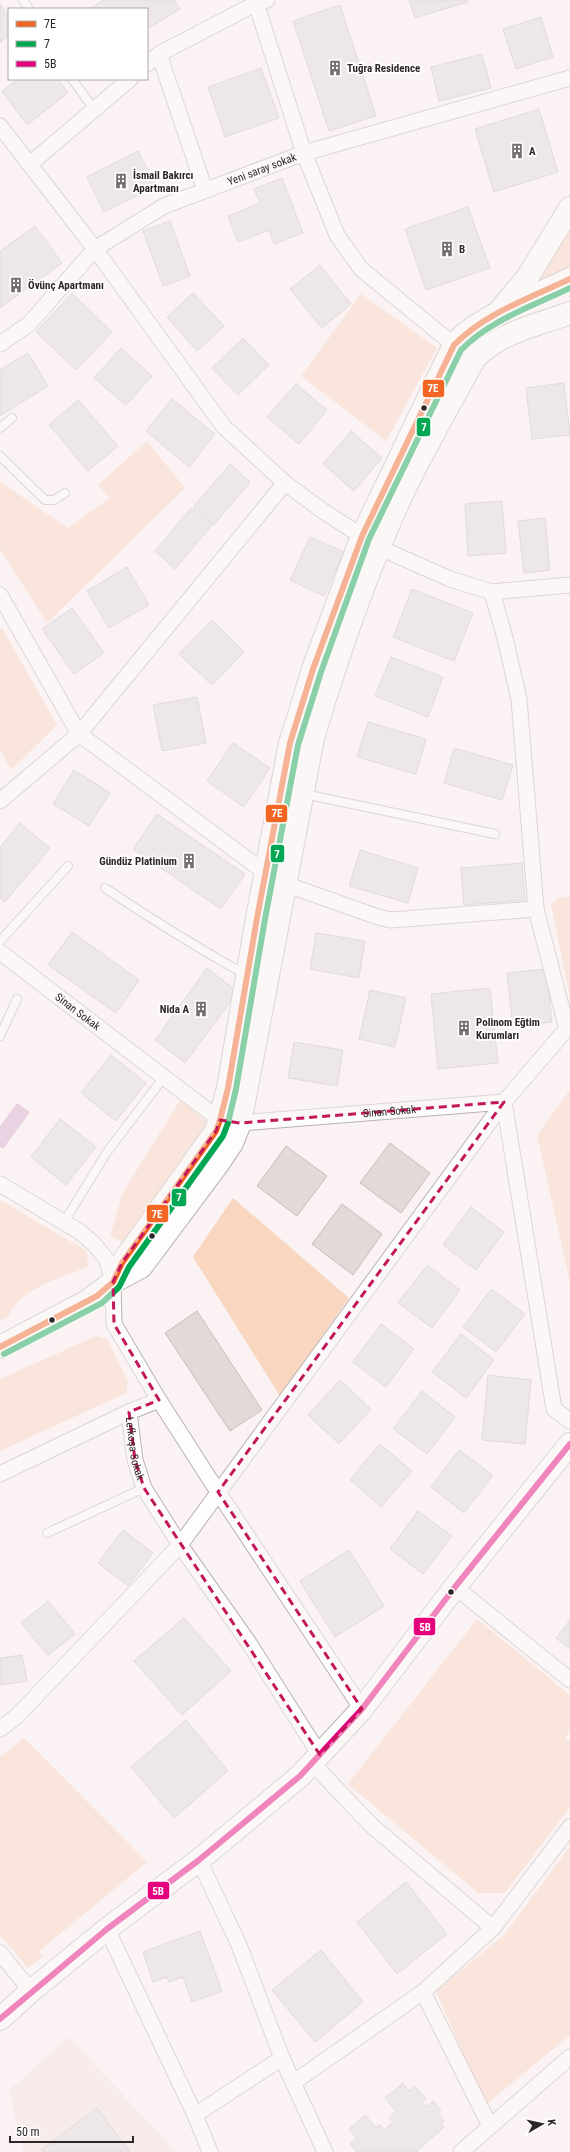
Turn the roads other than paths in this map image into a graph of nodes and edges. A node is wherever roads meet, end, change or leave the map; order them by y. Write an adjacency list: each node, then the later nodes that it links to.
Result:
1 (260, 1): 2 (street); 9 (street)
2 (159, 54): 3 (street); 11 (street)
3 (148, 63)
4 (570, 78): 9 (street, Yeni saray sokak)
5 (73, 80): 7 (lane)
6 (129, 80): 7 (street)
7 (94, 109): 10 (street)
8 (0, 126): 10 (street)
9 (304, 153): 11 (street, Yeni saray sokak); 18 (street)
10 (30, 164): 13 (street)
11 (205, 190): 13 (street, Yeni saray sokak)
12 (570, 208): 16 (main road)
13 (95, 250): 17 (street, Yeni saray sokak); 22 (street)
14 (570, 279): 16 (main road)
15 (570, 313): 25 (main road)
16 (495, 316): 18 (main road)
17 (0, 344)
18 (454, 345): 24 (main road)
19 (12, 418): 20 (lane)
20 (0, 428)
21 (0, 456): 23 (lane)
22 (285, 482): 24 (street); 29 (street)
23 (65, 492)
24 (362, 536): 25 (street); 34 (main road)
25 (380, 548): 27 (street); 30 (main road)
26 (570, 585): 27 (street)
27 (492, 592): 37 (street)
28 (0, 595): 29 (street)
29 (78, 734): 31 (street); 34 (street)
30 (301, 794): 32 (lane); 35 (main road)
31 (0, 800)
32 (495, 834)
33 (68, 866): 38 (lane)
34 (266, 873): 40 (main road)
35 (285, 884): 37 (street); 46 (main road)
36 (105, 888): 40 (lane)
37 (536, 910): 42 (street)
38 (0, 941)
39 (0, 952): 44 (street, Sinan Sokak)
40 (247, 976): 46 (main road)
41 (17, 1000): 43 (lane)
42 (568, 1027): 45 (street)
43 (0, 1036)
44 (164, 1077): 46 (street, Sinan Sokak); 48 (lane)
45 (504, 1102): 46 (street, Sinan Sokak); 53 (street); 57 (street)
46 (230, 1121): 49 (main road)
47 (0, 1184): 48 (street)
48 (64, 1222): 49 (street)
49 (113, 1282): 50 (main road); 51 (street)
50 (0, 1347)
51 (159, 1400): 52 (street); 57 (street)
52 (129, 1412): 55 (street, Lefkoşa Sokak); 56 (street, Lefkoşa Sokak)
53 (570, 1421)
54 (570, 1444): 60 (main road)
55 (0, 1474)
56 (144, 1488): 58 (lane); 59 (street, Lefkoşa Sokak)
57 (218, 1492): 59 (street); 62 (street)
58 (47, 1533)
59 (180, 1544): 63 (street); 64 (street, Lefkoşa Sokak)
60 (455, 1588): 61 (street); 62 (main road)
61 (570, 1680)
62 (362, 1709): 64 (main road)
63 (0, 1729)
64 (316, 1759): 66 (main road); 67 (street, Lefkoşa Sokak)
65 (570, 1827): 67 (street)
66 (199, 1860): 68 (main road); 74 (street)
67 (493, 1928): 71 (street)
68 (107, 1929): 70 (main road); 76 (street)
69 (0, 1953): 70 (street)
70 (31, 1991): 72 (main road)
71 (423, 1992): 75 (street); 77 (street)
72 (0, 2019)
73 (570, 2057): 77 (street)
74 (282, 2058): 75 (street); 76 (street)
75 (294, 2082): 79 (street)
76 (195, 2115): 78 (street)
77 (490, 2126): 80 (street)
78 (210, 2152)
79 (325, 2152)
80 (461, 2152)

